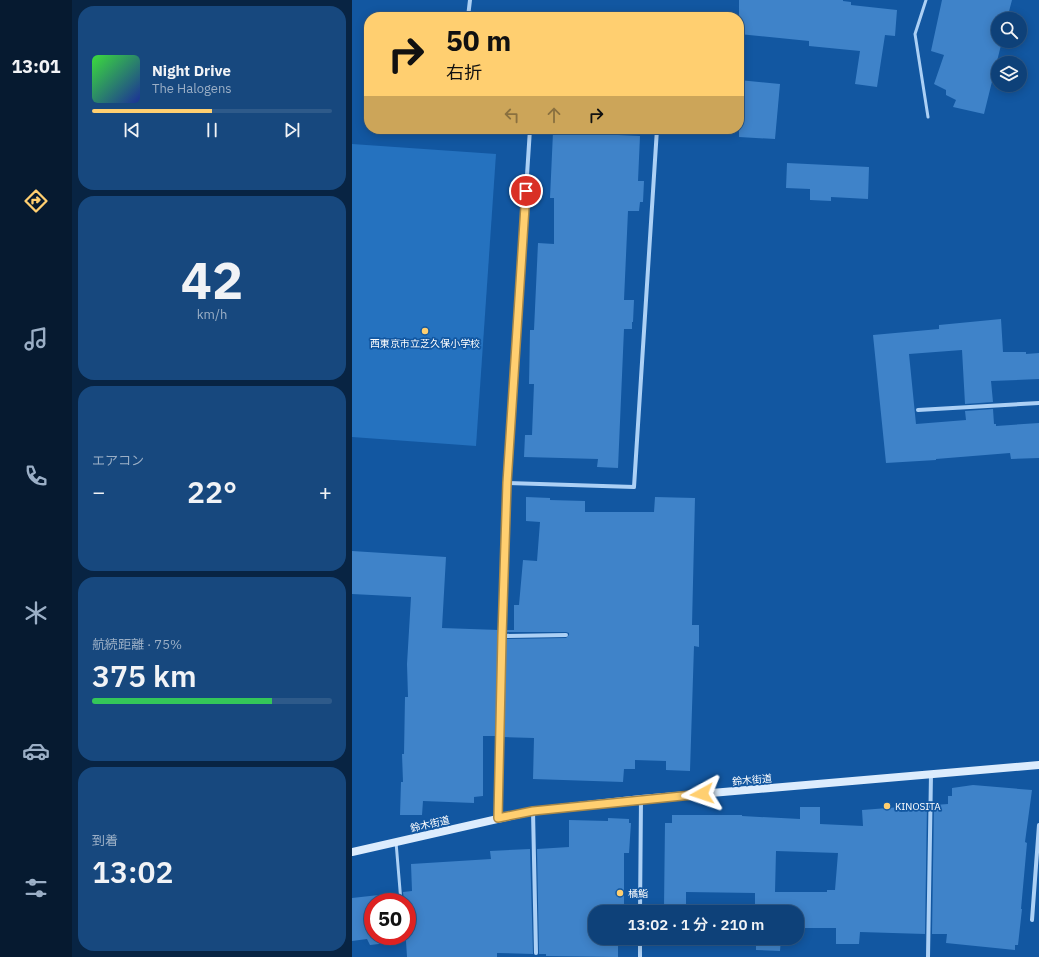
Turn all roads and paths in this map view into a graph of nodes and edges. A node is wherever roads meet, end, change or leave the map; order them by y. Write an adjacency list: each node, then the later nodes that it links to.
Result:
1 (470, 0): 3 (street)
2 (926, 0): 4 (lane)
3 (469, 12)
4 (928, 117)
5 (530, 134): 9 (street)
6 (658, 134): 9 (street)
7 (1039, 403): 8 (street)
8 (918, 410)
9 (507, 483): 11 (street)
10 (566, 635): 11 (street)
11 (502, 636): 16 (street)
12 (1039, 765): 13 (main road, 鈴木街道)
13 (931, 774): 14 (main road, 鈴木街道); 26 (street)
14 (641, 799): 15 (main road, 鈴木街道); 21 (street)
15 (533, 811): 16 (main road, 鈴木街道); 24 (street)
16 (498, 818): 18 (main road, 鈴木街道)
17 (1039, 825): 22 (street)
18 (396, 842): 19 (main road, 鈴木街道); 20 (lane)
19 (352, 852)
20 (400, 893)
21 (640, 905)
22 (1032, 920)
23 (640, 945): 25 (street)
24 (536, 953)
25 (640, 957)
26 (928, 957)

